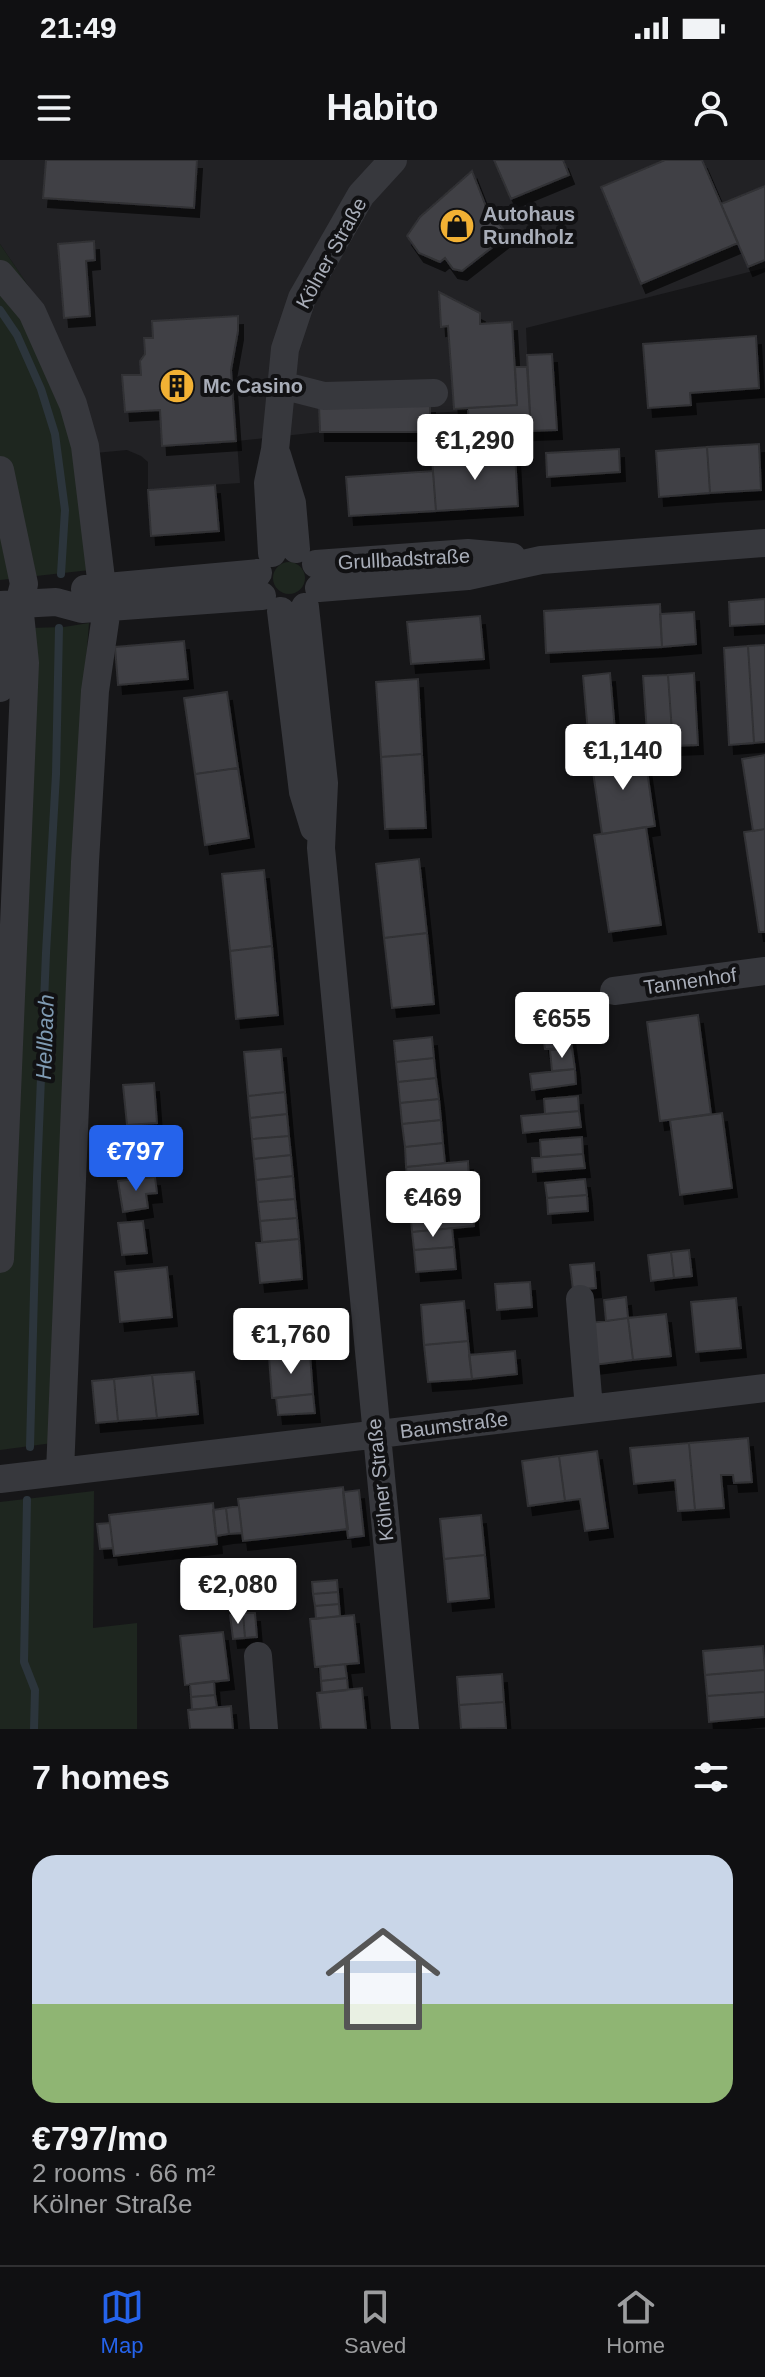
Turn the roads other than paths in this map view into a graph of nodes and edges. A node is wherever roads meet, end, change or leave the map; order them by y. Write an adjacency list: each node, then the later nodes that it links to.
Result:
1 (393, 160): 3 (street, Kölner Straße)
2 (0, 274): 8 (street)
3 (281, 385): 4 (street); 7 (street, Kölner Straße)
4 (434, 393)
5 (0, 470): 9 (street)
6 (765, 543): 7 (street, Grullbadstraße)
7 (289, 580): 8 (street, Grullbadstraße); 17 (street, Kölner Straße)
8 (104, 597): 9 (street, Grullbadstraße); 18 (street)
9 (7, 605): 10 (street); 13 (street)
10 (0, 688)
11 (765, 971): 12 (street, Tannenhof)
12 (614, 991)
13 (0, 1259)
14 (580, 1299): 16 (street)
15 (765, 1388): 16 (street, Baumstraße)
16 (589, 1409): 17 (street, Baumstraße)
17 (375, 1435): 18 (street, Baumstraße); 22 (street, Kölner Straße)
18 (60, 1472): 19 (street, Baumstraße)
19 (0, 1479)
20 (258, 1656): 21 (street)
21 (264, 1729)
22 (405, 1729)

